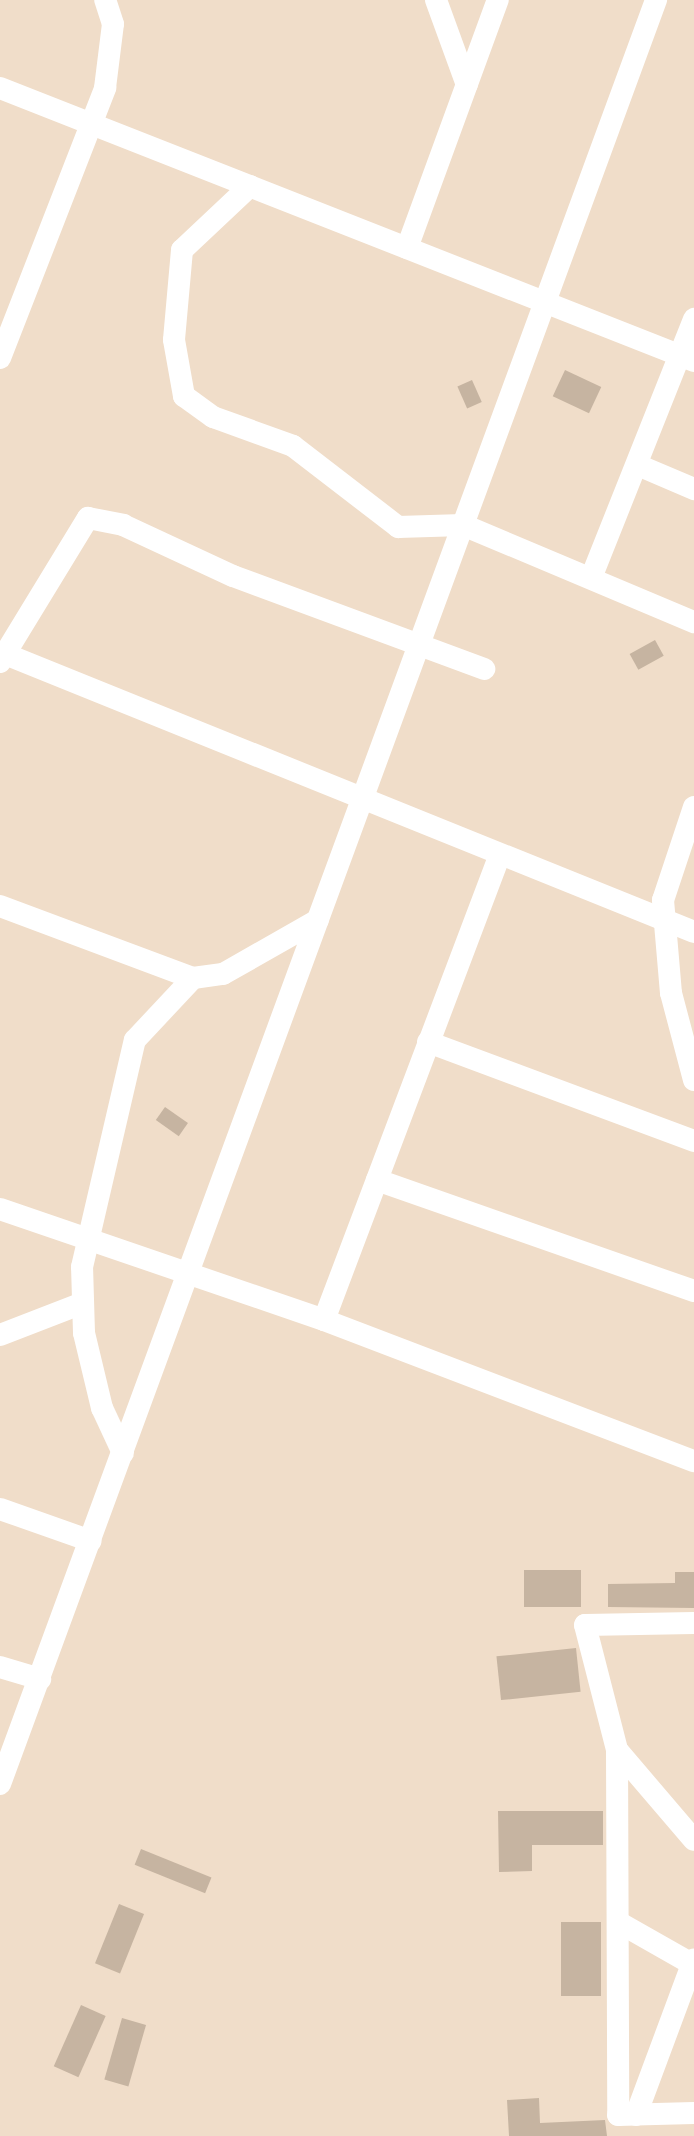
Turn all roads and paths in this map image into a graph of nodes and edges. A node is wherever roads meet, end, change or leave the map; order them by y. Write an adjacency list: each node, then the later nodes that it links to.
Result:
1 (105, 0): 6 (street)
2 (118, 0): 6 (street)
3 (436, 0): 7 (street)
4 (498, 0): 7 (street)
5 (656, 0): 12 (street)
6 (113, 24): 9 (street)
7 (467, 85): 11 (street)
8 (0, 88): 9 (street)
9 (87, 121): 10 (street); 14 (street)
10 (250, 186): 11 (street); 18 (street)
11 (407, 248): 12 (street)
12 (545, 302): 15 (street); 18 (street)
13 (694, 319): 15 (street)
14 (2, 347)
15 (688, 359): 16 (street)
16 (640, 466): 17 (street); 19 (street)
17 (694, 489)
18 (463, 525): 19 (street); 21 (street)
19 (591, 578): 20 (street)
20 (694, 622)
21 (420, 644): 22 (street); 23 (street); 24 (street)
22 (2, 656): 24 (street)
23 (484, 669)
24 (362, 802): 26 (street); 28 (street)
25 (694, 807): 29 (street)
26 (499, 856): 29 (street); 32 (street)
27 (0, 906): 31 (street)
28 (318, 920): 31 (street); 38 (street)
29 (670, 923): 30 (street); 33 (street)
30 (694, 932)
31 (193, 978): 37 (street)
32 (428, 1042): 34 (street); 35 (street)
33 (694, 1080)
34 (694, 1141)
35 (377, 1180): 39 (street); 41 (street)
36 (0, 1209): 37 (street)
37 (88, 1240): 38 (street); 40 (street)
38 (188, 1276): 41 (street); 43 (street)
39 (694, 1291)
40 (80, 1304): 42 (street); 43 (street)
41 (324, 1320): 44 (street)
42 (0, 1335)
43 (123, 1453): 46 (street)
44 (694, 1461)
45 (0, 1509): 46 (street)
46 (91, 1541): 49 (street)
47 (694, 1623): 50 (street)
48 (0, 1667): 49 (street)
49 (40, 1679): 51 (street)
50 (617, 1750): 52 (street); 53 (street)
51 (0, 1784)
52 (694, 1840)
53 (618, 1922): 54 (street); 56 (street)
54 (693, 1961): 56 (street)
55 (694, 2113): 56 (street)
56 (636, 2115)

